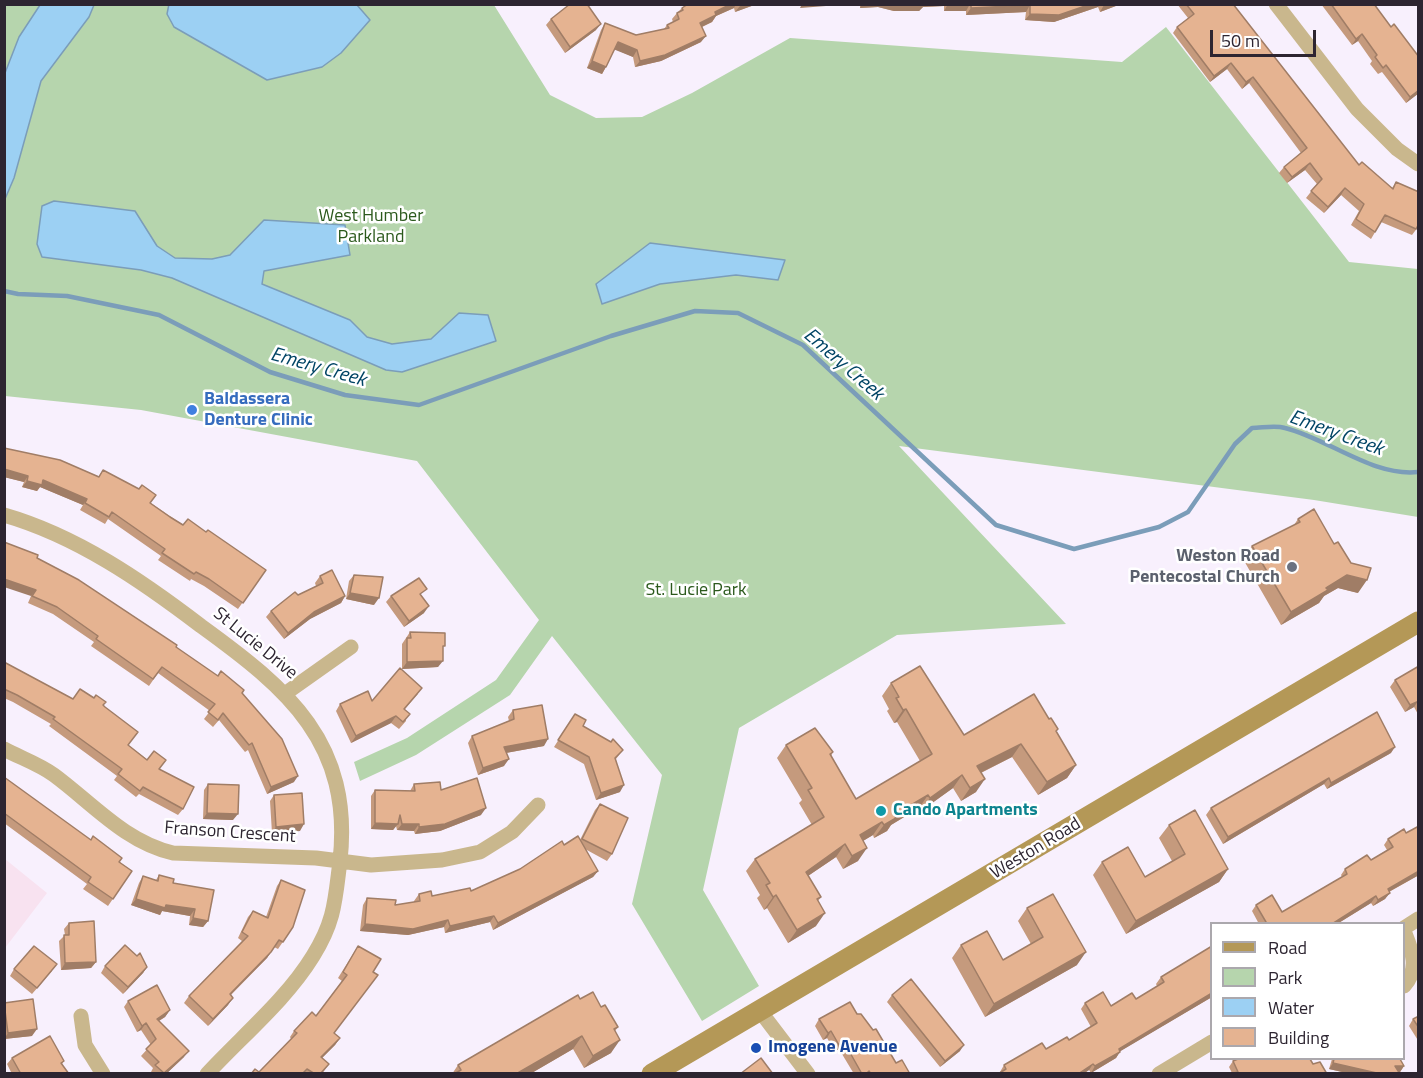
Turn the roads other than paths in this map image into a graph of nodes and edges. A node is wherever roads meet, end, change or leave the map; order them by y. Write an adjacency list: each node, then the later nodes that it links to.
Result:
1 (1276, 4): 2 (street)
2 (1419, 164)
3 (4, 515): 6 (street, St Lucie Drive)
4 (1419, 622): 14 (main road, Weston Road)
5 (351, 647): 6 (street)
6 (286, 693): 9 (street, St Lucie Drive)
7 (4, 749): 9 (street, Franson Crescent)
8 (538, 805): 9 (street, Franson Crescent)
9 (340, 861): 18 (street, St Lucie Drive)
10 (1419, 920): 11 (street)
11 (1405, 929)
12 (1405, 933): 13 (street)
13 (1405, 985)
14 (760, 1011): 19 (main road, Weston Road); 20 (street)
15 (81, 1016): 17 (street)
16 (1210, 1043): 21 (street)
17 (103, 1074)
18 (207, 1074)
19 (652, 1074)
20 (808, 1074)
21 (1159, 1074)

